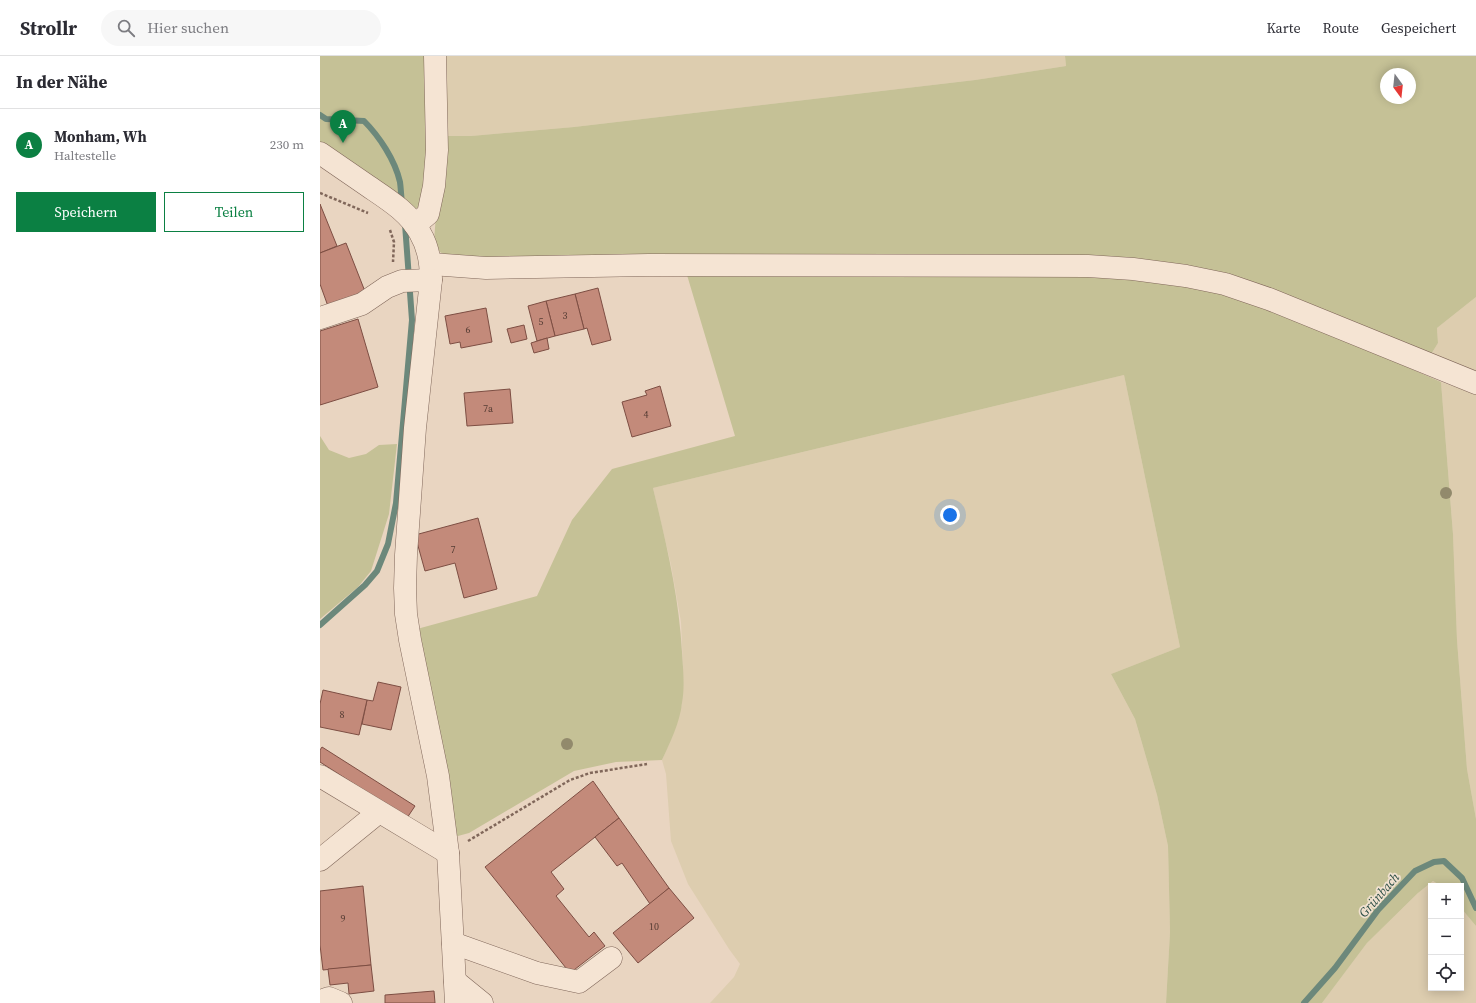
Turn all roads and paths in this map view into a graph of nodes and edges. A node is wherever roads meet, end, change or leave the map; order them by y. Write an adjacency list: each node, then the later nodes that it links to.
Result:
1 (435, 56): 5 (street)
2 (320, 153): 5 (street)
3 (320, 193): 4 (path)
4 (374, 216)
5 (412, 221): 7 (street)
6 (390, 229): 7 (path)
7 (414, 278): 8 (street); 9 (street); 13 (street)
8 (320, 318)
9 (1476, 383)
10 (647, 764): 13 (path)
11 (320, 776): 12 (street)
12 (379, 812): 13 (street); 14 (street)
13 (448, 853): 15 (street)
14 (320, 860)
15 (453, 943): 16 (street); 17 (street)
16 (611, 958)
17 (455, 981): 20 (street); 21 (street)
18 (320, 1001): 19 (street)
19 (341, 1003)
20 (456, 1003)
21 (482, 1003)

